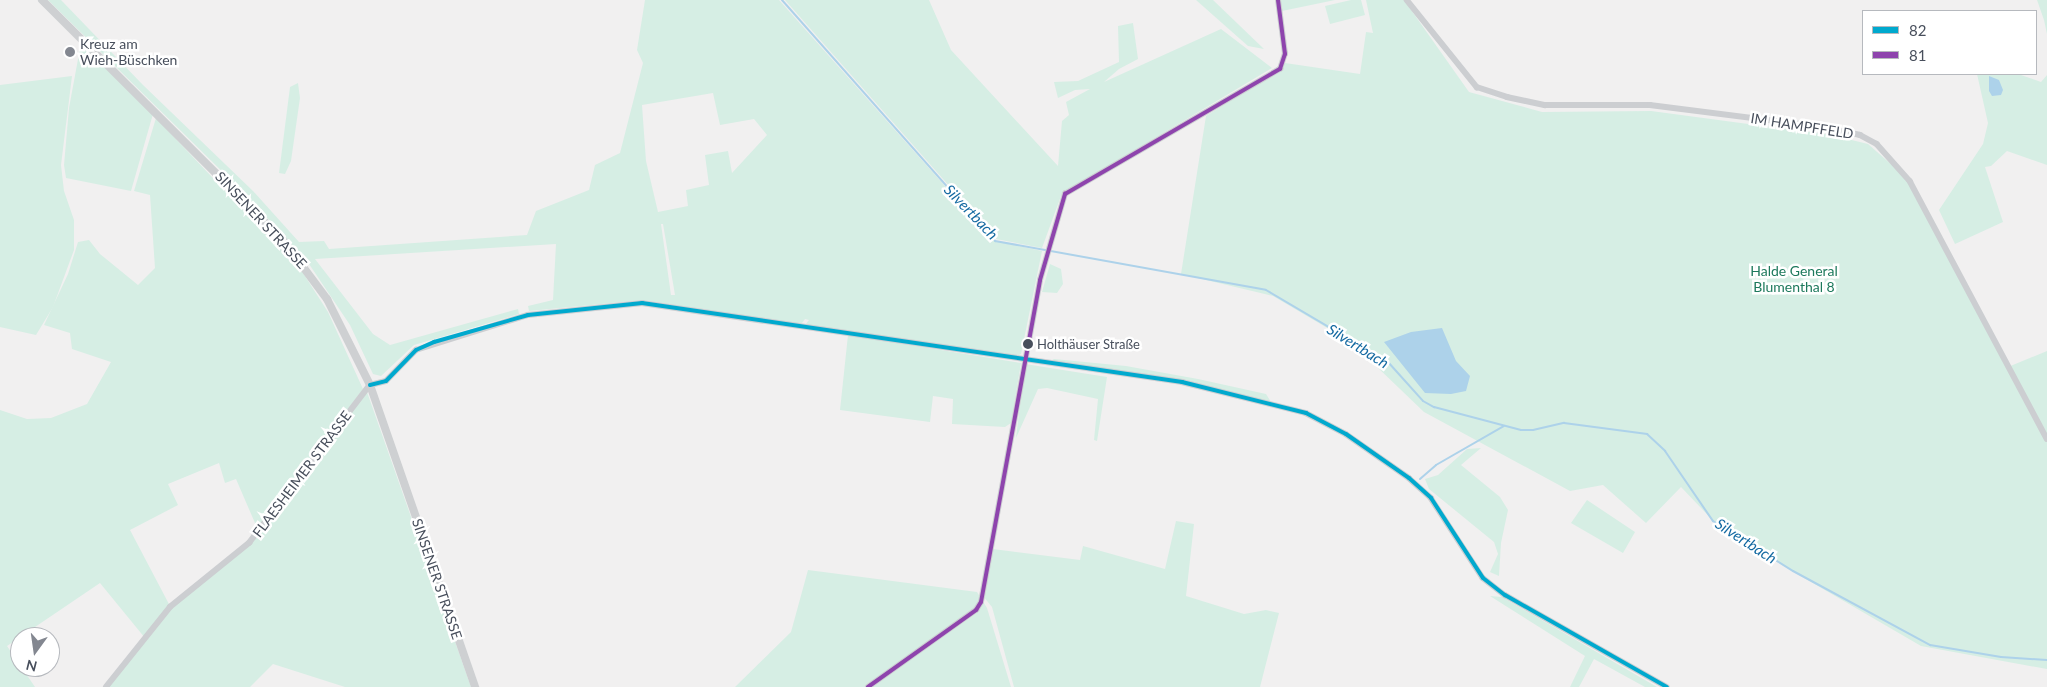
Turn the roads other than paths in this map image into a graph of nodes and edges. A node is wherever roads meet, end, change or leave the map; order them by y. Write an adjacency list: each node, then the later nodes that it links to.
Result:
1 (42, 0): 5 (main road, SINSENER STRASSE)
2 (1278, 0): 4 (street)
3 (1407, 0): 6 (street, IM HAMPFFELD)
4 (1024, 360): 5 (street); 9 (street); 10 (street)
5 (370, 385): 7 (street, FLAESHEIMER STRASSE); 8 (main road, SINSENER STRASSE)
6 (2047, 439)
7 (106, 687)
8 (476, 687)
9 (868, 687)
10 (1667, 687)

